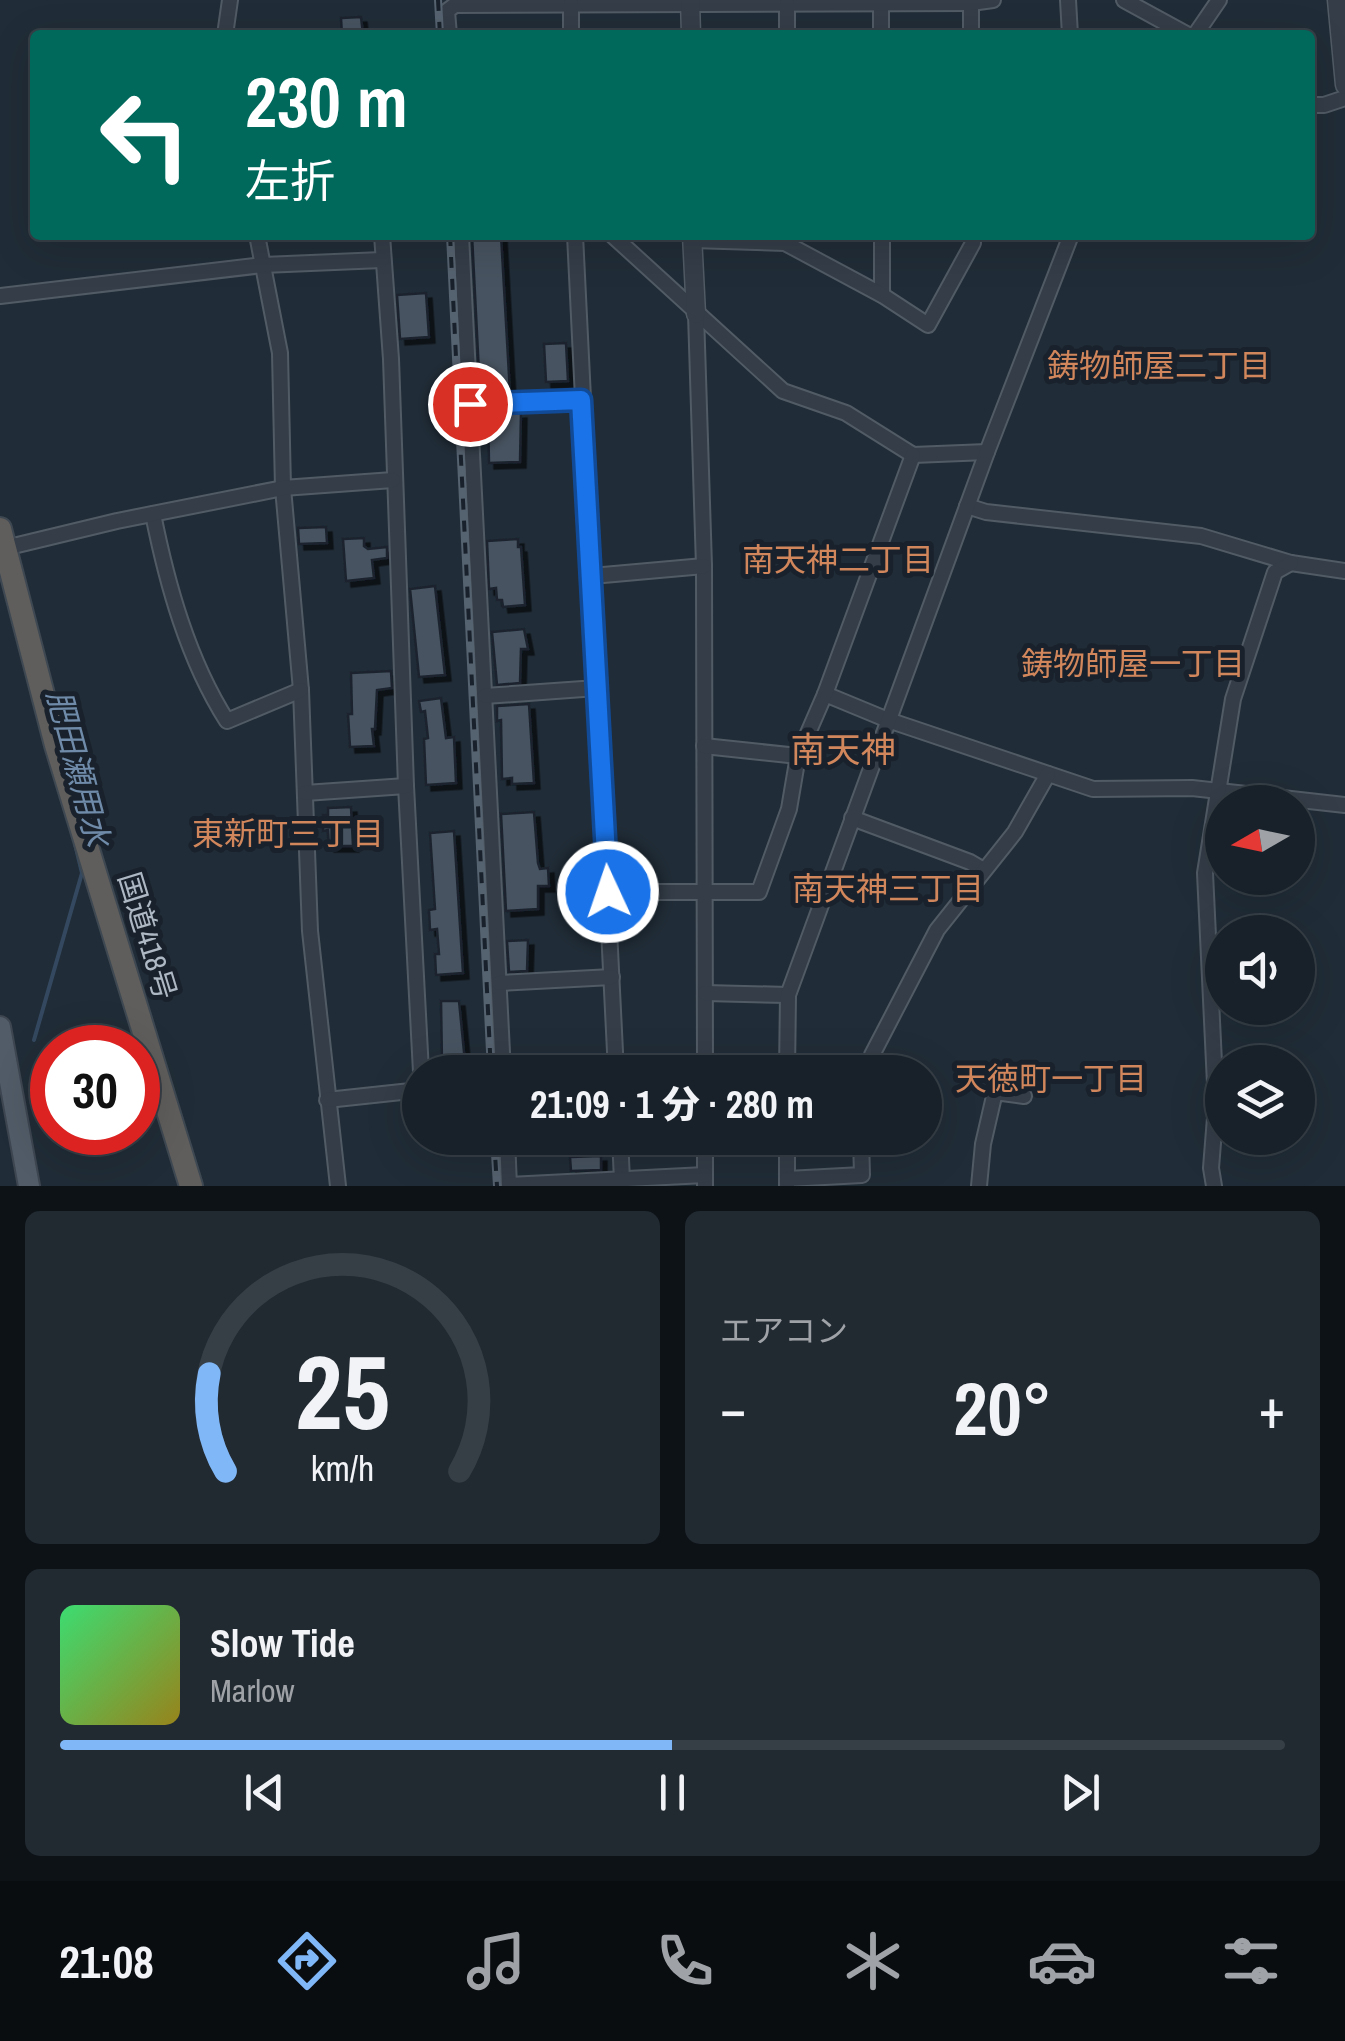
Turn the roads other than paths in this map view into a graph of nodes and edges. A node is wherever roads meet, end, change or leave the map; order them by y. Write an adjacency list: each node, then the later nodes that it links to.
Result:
1 (230, 0): 12 (street)
2 (993, 0): 8 (street)
3 (1068, 0): 19 (street)
4 (1124, 0): 20 (street)
5 (1219, 0): 21 (street)
6 (1337, 0): 22 (street)
7 (690, 2): 9 (street); 10 (street); 15 (street)
8 (971, 3): 11 (street); 18 (street)
9 (572, 4): 13 (street); 14 (street)
10 (787, 4): 11 (street); 16 (street)
11 (881, 4): 17 (street)
12 (226, 30)
13 (449, 30)
14 (571, 30)
15 (690, 30)
16 (787, 30)
17 (881, 30)
18 (972, 30)
19 (1070, 30)
20 (1179, 30)
21 (1199, 30)
22 (1345, 85)
23 (1345, 98): 24 (street)
24 (1315, 105)
25 (259, 240): 36 (street)
26 (382, 240): 35 (street)
27 (461, 240): 41 (street)
28 (575, 240): 40 (street)
29 (617, 240): 39 (street)
30 (692, 240): 39 (street)
31 (787, 240): 37 (street)
32 (882, 240): 37 (street)
33 (973, 240): 37 (street)
34 (1069, 240): 42 (street)
35 (382, 260): 36 (street); 44 (street)
36 (263, 265): 38 (street); 45 (street)
37 (882, 295)
38 (0, 296)
39 (696, 314): 43 (street); 50 (street)
40 (581, 400): 41 (street); 52 (street)
41 (470, 404): 56 (street)
42 (987, 452): 43 (street); 46 (street)
43 (913, 454): 55 (street)
44 (393, 480): 45 (street); 62 (street)
45 (283, 488): 47 (street); 54 (street)
46 (967, 506): 49 (street); 57 (street)
47 (153, 514): 48 (street); 54 (street)
48 (2, 539): 96 (highway, 国道418号)
49 (1291, 563): 51 (street); 61 (street)
50 (704, 566): 52 (street); 58 (street)
51 (1345, 572)
52 (592, 576): 53 (street)
53 (597, 688): 56 (street); 71 (street)
54 (300, 690): 64 (street)
55 (825, 694): 57 (street); 59 (street)
56 (485, 696): 75 (street)
57 (888, 720): 60 (street); 67 (street)
58 (704, 746): 59 (street); 70 (street)
59 (798, 756): 70 (street)
60 (1048, 774): 63 (street); 69 (street)
61 (1219, 785)
62 (406, 786): 64 (street); 79 (street)
63 (1205, 790)
64 (305, 794): 87 (street)
65 (1315, 803): 66 (street)
66 (1345, 806)
67 (852, 818): 69 (street); 77 (street)
68 (1205, 868): 72 (street)
69 (982, 870): 84 (street)
70 (704, 890): 71 (street); 76 (street)
71 (608, 892): 74 (street)
72 (1205, 893)
73 (1205, 895): 100 (street)
74 (612, 977): 75 (street); 81 (street)
75 (499, 982): 80 (street)
76 (705, 992): 77 (street); 82 (street)
77 (788, 995): 83 (street)
78 (0, 1026): 95 (main road)
79 (420, 1055)
80 (503, 1055)
81 (615, 1055)
82 (705, 1055)
83 (787, 1055)
84 (872, 1055)
85 (402, 1092): 87 (street)
86 (1024, 1096): 99 (street)
87 (327, 1100): 97 (street)
88 (508, 1155): 98 (street)
89 (621, 1155): 92 (street)
90 (787, 1155): 94 (street)
91 (861, 1155): 94 (street)
92 (622, 1180): 93 (street); 98 (street)
93 (705, 1180)
94 (787, 1182)
95 (30, 1186)
96 (191, 1186)
97 (338, 1186)
98 (509, 1186)
99 (979, 1186)
100 (1214, 1186)

